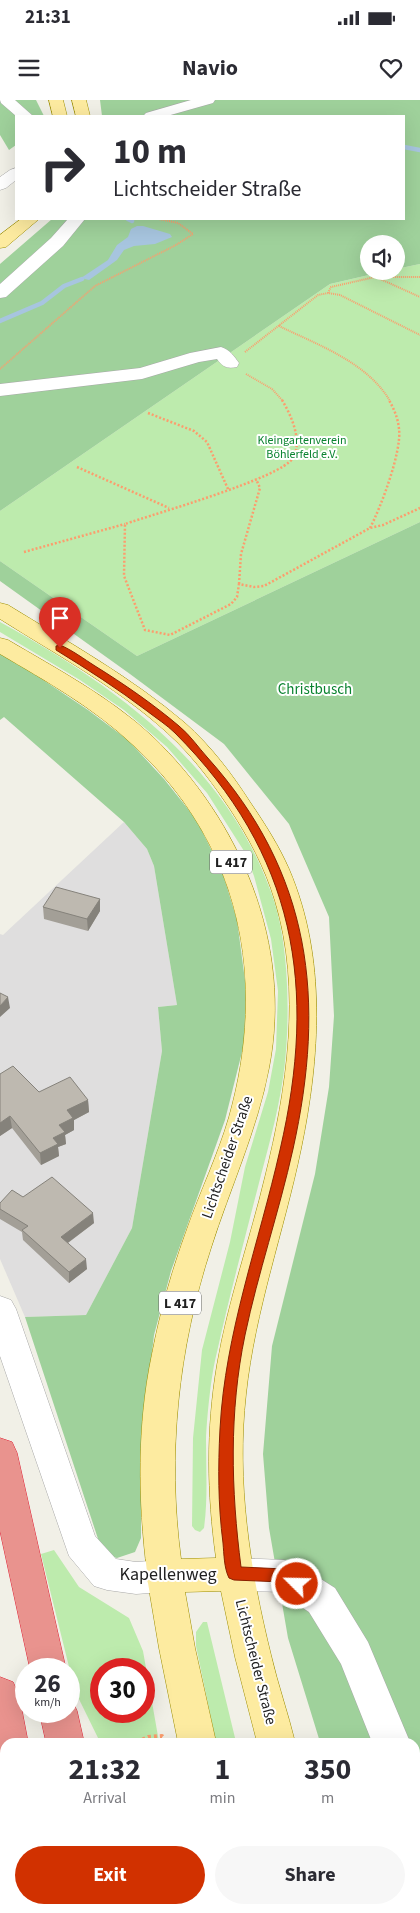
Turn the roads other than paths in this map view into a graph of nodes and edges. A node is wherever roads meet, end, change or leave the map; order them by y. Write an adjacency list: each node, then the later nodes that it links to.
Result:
1 (6, 100): 5 (street)
2 (56, 100): 6 (main road)
3 (79, 100): 7 (main road)
4 (208, 100): 8 (street)
5 (24, 115)
6 (60, 115)
7 (83, 115)
8 (155, 115)
9 (15, 174): 10 (street)
10 (0, 185)
11 (30, 220): 13 (main road)
12 (76, 220): 14 (street)
13 (0, 243)
14 (0, 293)
15 (230, 363): 16 (street)
16 (0, 390)
17 (0, 610): 21 (main road, Lichtscheider Straße / L 417)
18 (0, 645): 22 (main road, Lichtscheider Straße / L 417)
19 (0, 1309): 22 (street, Kapellenweg)
20 (0, 1453): 23 (highway)
21 (234, 1574): 22 (main road, Kapellenweg); 29 (main road, Lichtscheider Straße / L 417); 30 (street, Kapellenweg)
22 (163, 1576): 28 (main road, Lichtscheider Straße / L 417)
23 (46, 1658)
24 (0, 1695): 26 (highway)
25 (61, 1723): 27 (highway)
26 (8, 1738)
27 (64, 1738)
28 (196, 1738)
29 (275, 1738)
30 (389, 1738)

